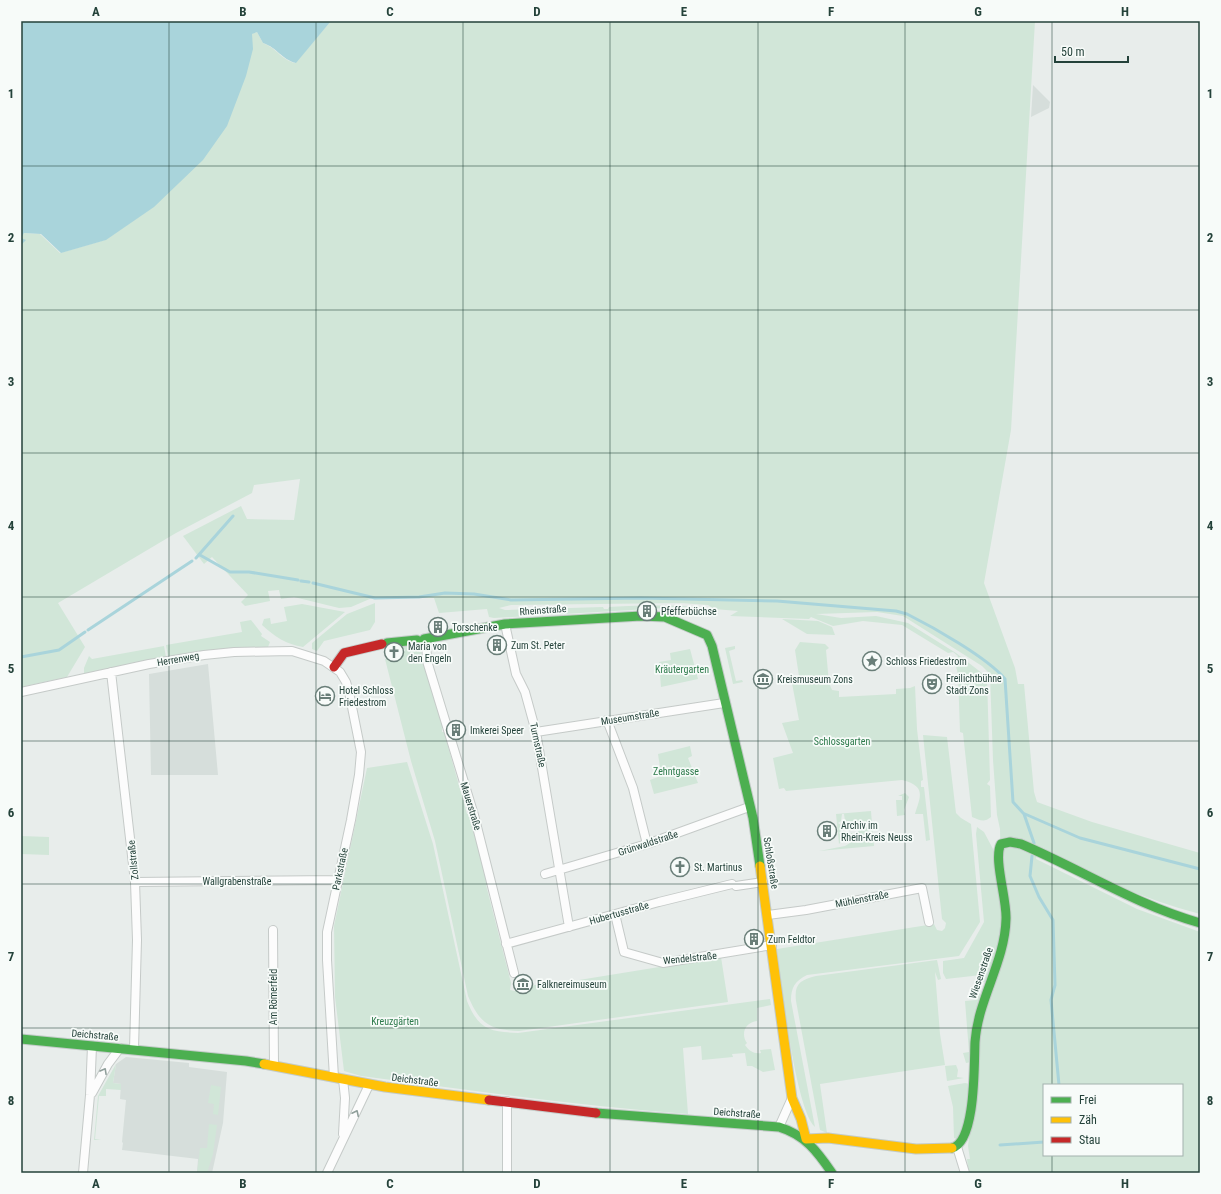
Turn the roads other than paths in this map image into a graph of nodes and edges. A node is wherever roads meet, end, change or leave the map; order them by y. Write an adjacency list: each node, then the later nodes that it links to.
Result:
1 (505, 624): 2 (street, Rheinstraße); 3 (street, Rheinstraße); 9 (street, Turmstraße)
2 (707, 635): 7 (street, Schloßstraße)
3 (423, 639): 4 (street, Rheinstraße); 23 (street, Mauerstraße)
4 (334, 667): 5 (street, Herrenweg); 14 (street, Parkstraße)
5 (111, 672): 6 (street, Herrenweg); 15 (street, Zollstraße)
6 (21, 692)
7 (724, 703): 8 (street, Museumstraße); 10 (street, Schloßstraße)
8 (607, 720): 9 (street, Museumstraße); 11 (street)
9 (536, 732): 12 (street, Turmstraße)
10 (749, 807): 11 (street, Grünwaldstraße); 16 (street, Schloßstraße)
11 (647, 844): 12 (street, Grünwaldstraße)
12 (559, 869): 13 (street, Grünwaldstraße); 21 (street, Turmstraße)
13 (545, 874)
14 (338, 880): 15 (street, Wallgrabenstraße); 31 (street, Parkstraße)
15 (135, 882): 29 (street, Zollstraße)
16 (763, 882): 17 (street, Hubertusstraße); 18 (street, Schloßstraße)
17 (615, 914): 21 (street, Hubertusstraße); 24 (street, Wendelstraße)
18 (768, 915): 19 (street, Mühlenstraße); 24 (street, Schloßstraße)
19 (929, 922)
20 (1200, 923): 39 (street, Wiesenstraße)
21 (569, 927): 23 (street, Hubertusstraße)
22 (273, 930): 30 (street, Am Römerfeld)
23 (506, 944): 25 (street, Mauerstraße)
24 (772, 946): 34 (street, Schloßstraße)
25 (514, 973)
26 (21, 1039): 27 (street, Deichstraße)
27 (92, 1046): 28 (street, Deichstraße); 33 (street)
28 (120, 1048): 29 (street, Deichstraße); 33 (street, one-way to 28)
29 (134, 1049): 30 (street, Deichstraße)
30 (274, 1065): 31 (street, Deichstraße)
31 (339, 1078): 32 (street, Deichstraße); 38 (street, Parkstraße)
32 (369, 1085): 35 (street, Deichstraße); 38 (street, one-way to 32)
33 (90, 1095): 40 (street)
34 (792, 1098): 36 (street); 37 (street, Schloßstraße)
35 (507, 1101): 36 (street, Deichstraße); 42 (street)
36 (780, 1127): 37 (street, Deichstraße)
37 (806, 1139): 39 (street); 43 (street)
38 (342, 1140): 41 (street)
39 (957, 1147): 44 (street)
40 (83, 1173)
41 (327, 1173)
42 (507, 1173)
43 (832, 1173)
44 (965, 1173)

